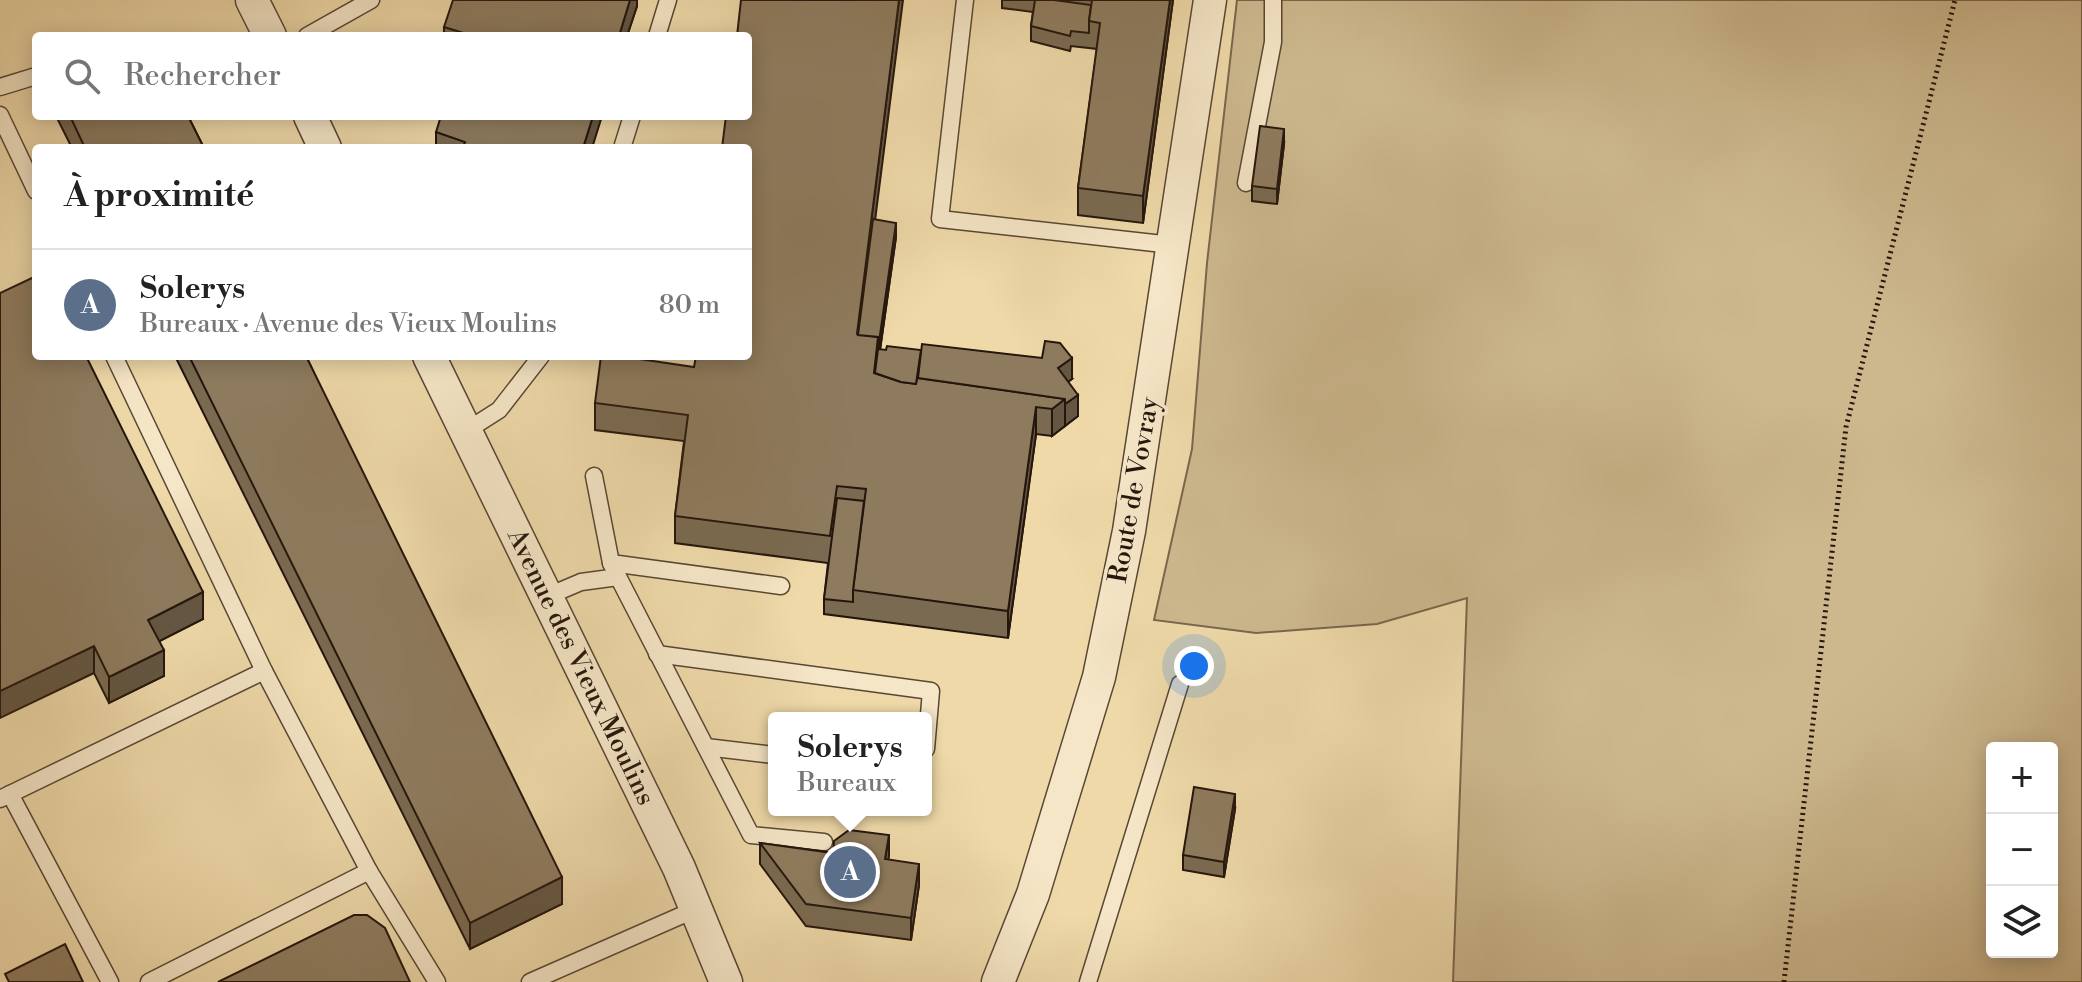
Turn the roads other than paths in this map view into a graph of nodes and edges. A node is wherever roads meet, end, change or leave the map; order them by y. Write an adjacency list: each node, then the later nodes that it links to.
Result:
1 (252, 0): 7 (street)
2 (371, 0): 8 (lane)
3 (668, 0): 9 (lane)
4 (965, 0): 19 (lane)
5 (1210, 0): 19 (street, Route de Vovray)
6 (1273, 0): 18 (lane)
7 (268, 32)
8 (314, 32)
9 (658, 32)
10 (32, 77): 11 (lane)
11 (0, 87)
12 (0, 115): 17 (lane)
13 (312, 120): 15 (street)
14 (631, 120): 16 (lane)
15 (323, 144)
16 (623, 144)
17 (32, 183)
18 (1246, 183)
19 (1172, 245): 38 (street, Route de Vovray)
20 (116, 360): 29 (lane)
21 (431, 360): 23 (street, Avenue des Vieux Moulins)
22 (538, 360): 23 (lane)
23 (466, 431): 27 (street, Avenue des Vieux Moulins)
24 (594, 476): 25 (lane)
25 (614, 570): 26 (lane); 27 (lane); 28 (lane)
26 (781, 586)
27 (548, 596): 37 (street, Avenue des Vieux Moulins)
28 (657, 654): 31 (lane); 32 (lane)
29 (264, 671): 34 (lane); 36 (lane)
30 (1180, 684): 44 (lane)
31 (929, 712)
32 (706, 747): 33 (lane); 35 (lane)
33 (768, 754)
34 (5, 797): 39 (lane)
35 (824, 842)
36 (369, 871): 40 (lane); 41 (lane)
37 (696, 909): 42 (lane); 43 (street, Avenue des Vieux Moulins)
38 (997, 977)
39 (110, 982)
40 (149, 982)
41 (437, 982)
42 (530, 982)
43 (726, 982)
44 (1088, 982)

